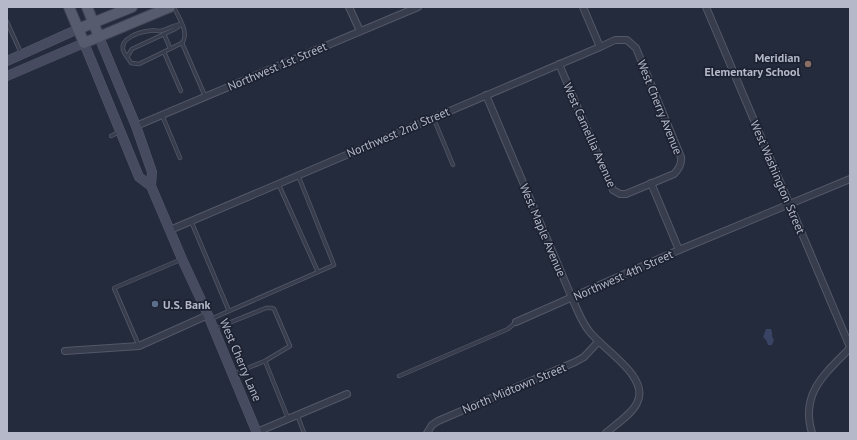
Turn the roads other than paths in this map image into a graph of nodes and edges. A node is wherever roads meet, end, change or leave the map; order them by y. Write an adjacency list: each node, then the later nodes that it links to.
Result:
1 (69, 7): 13 (main road, West Cherry Lane)
2 (87, 7): 11 (main road)
3 (132, 7): 11 (main road)
4 (170, 7): 16 (main road)
5 (174, 7): 12 (lane)
6 (350, 7): 14 (street)
7 (418, 7): 14 (street, Northwest 1st Street)
8 (583, 7): 20 (street)
9 (706, 7): 43 (street, West Washington Street)
10 (7, 22): 23 (lane)
11 (94, 23): 13 (main road); 16 (main road)
12 (182, 24): 15 (lane); 19 (lane); 24 (lane)
13 (78, 29): 18 (main road, West Cherry Lane); 23 (main road)
14 (360, 31): 30 (street, Northwest 1st Street)
15 (164, 34): 21 (lane); 24 (lane)
16 (99, 37): 18 (main road); 33 (main road, West Cherry Lane)
17 (627, 40): 20 (street, Northwest 2nd Street); 41 (street, West Cherry Avenue)
18 (84, 43): 27 (main road); 34 (main road, West Cherry Lane)
19 (182, 43): 21 (lane); 30 (lane)
20 (600, 47): 26 (street, Northwest 2nd Street)
21 (170, 48): 22 (lane)
22 (164, 52): 24 (lane); 28 (lane)
23 (21, 54): 25 (main road)
24 (127, 57)
25 (7, 61)
26 (559, 64): 29 (street, Northwest 2nd Street); 41 (street, West Camellia Avenue)
27 (7, 76)
28 (181, 91)
29 (486, 95): 32 (street, Northwest 2nd Street); 49 (street, West Maple Avenue)
30 (205, 96): 31 (street, Northwest 1st Street)
31 (162, 114): 33 (street, Northwest 1st Street); 36 (lane)
32 (433, 117): 37 (lane); 38 (street, Northwest 2nd Street)
33 (136, 126): 42 (main road, West Cherry Lane)
34 (120, 132): 35 (lane); 42 (main road, West Cherry Lane)
35 (111, 136)
36 (180, 158)
37 (453, 165)
38 (298, 175): 40 (street, Northwest 2nd Street); 48 (lane)
39 (850, 179): 43 (street, Northwest 4th Street)
40 (278, 183): 44 (street, Northwest 2nd Street); 48 (lane)
41 (651, 183): 46 (street)
42 (151, 186): 45 (main road, West Cherry Lane)
43 (789, 204): 46 (street, Northwest 4th Street); 56 (street, West Washington Street)
44 (190, 221): 45 (street, Northwest 2nd Street); 50 (lane)
45 (170, 230): 47 (main road, West Cherry Lane)
46 (680, 250): 49 (street, Northwest 4th Street)
47 (182, 259): 51 (main road, West Cherry Lane); 55 (lane)
48 (318, 272): 50 (lane)
49 (572, 298): 52 (street, Northwest 4th Street); 54 (street, West Maple Avenue)
50 (229, 311): 51 (lane)
51 (209, 317): 53 (main road, West Cherry Lane); 55 (street)
52 (516, 322): 60 (lane, Northwest 4th Street)
53 (214, 329): 58 (lane); 59 (main road, West Cherry Lane)
54 (598, 342): 65 (street, North Midtown Street); 67 (street, West Maple Avenue)
55 (139, 346): 57 (street)
56 (850, 348): 68 (street, West Washington Street)
57 (65, 351)
58 (265, 361): 59 (lane); 63 (lane)
59 (232, 374): 64 (main road, West Cherry Lane)
60 (399, 376)
61 (347, 394): 62 (street)
62 (297, 414): 63 (street); 66 (lane)
63 (288, 418): 64 (street)
64 (257, 432)
65 (427, 432)
66 (304, 433)
67 (606, 433)
68 (812, 433)

